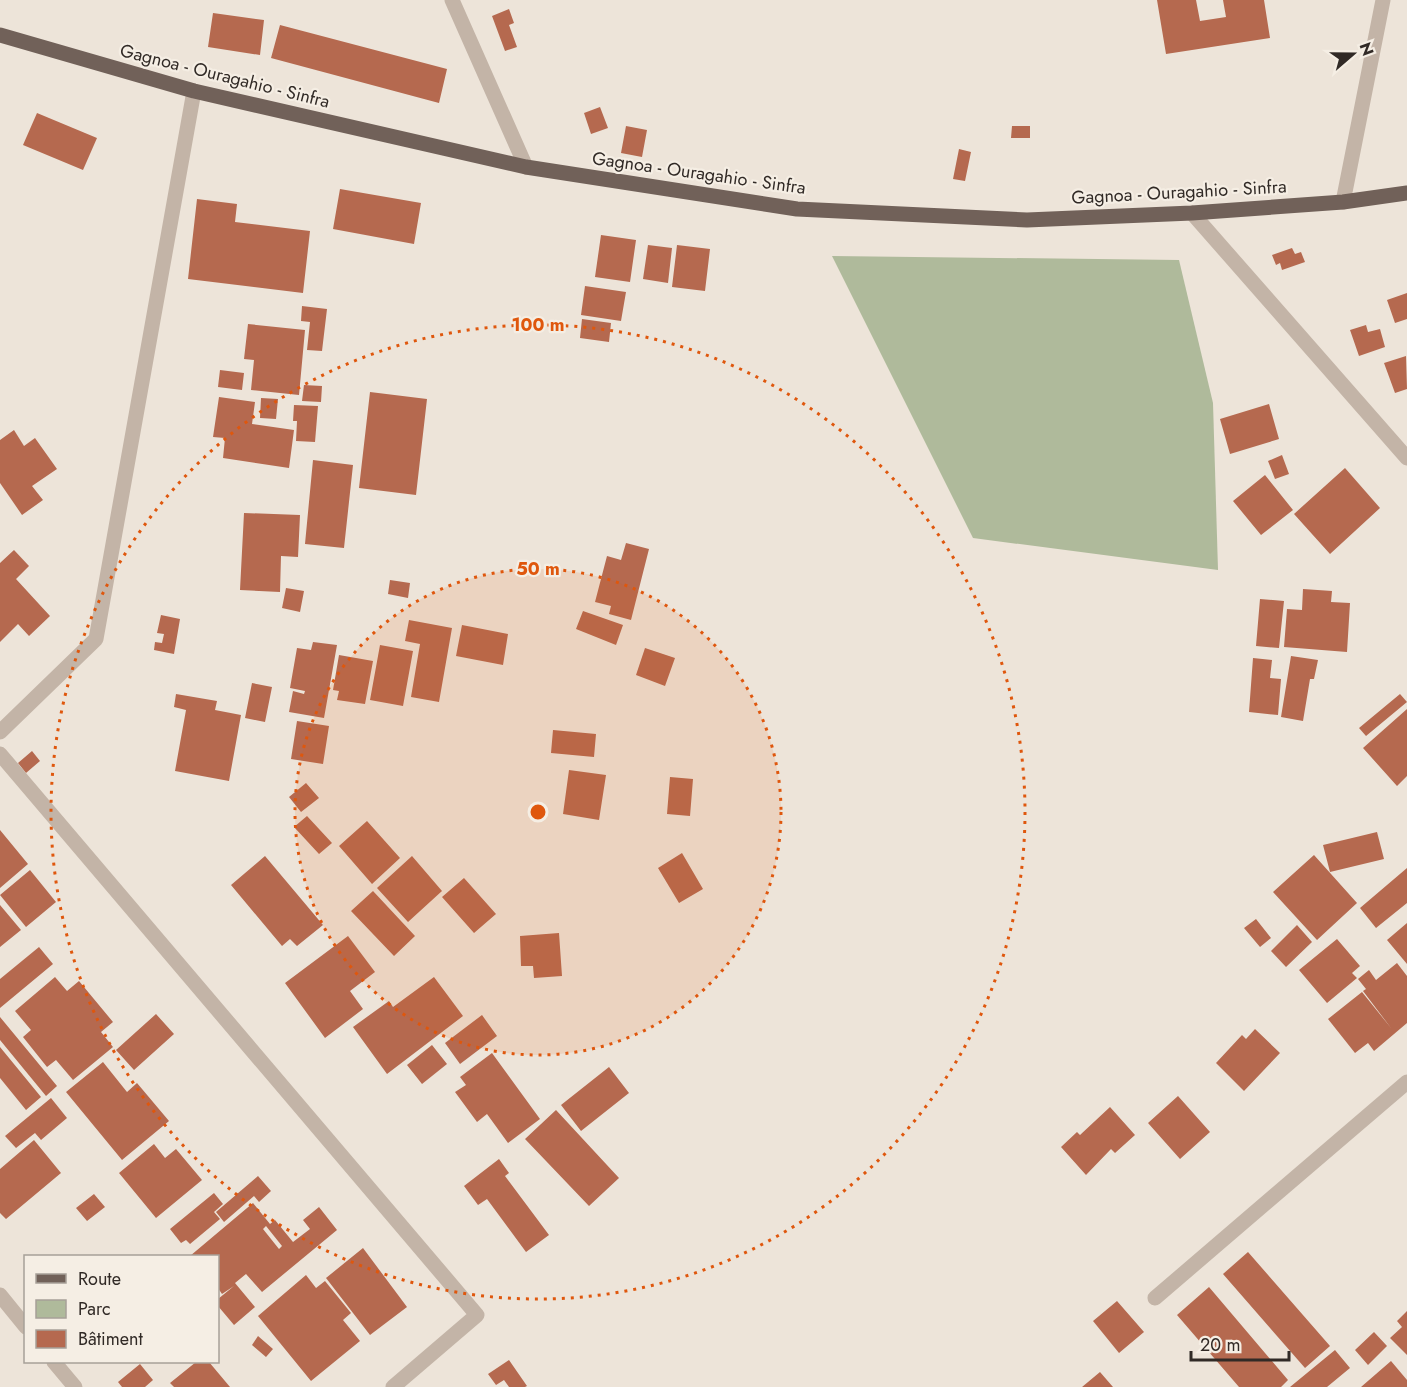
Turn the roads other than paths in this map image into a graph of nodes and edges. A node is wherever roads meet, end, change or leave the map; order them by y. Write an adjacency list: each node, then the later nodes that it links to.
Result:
1 (452, 0): 5 (street)
2 (1383, 0): 7 (street)
3 (0, 35): 4 (main road, Gagnoa - Ouragahio - Sinfra)
4 (194, 91): 5 (main road, Gagnoa - Ouragahio - Sinfra); 10 (street)
5 (526, 167): 8 (main road, Gagnoa - Ouragahio - Sinfra)
6 (1407, 193): 7 (main road, Gagnoa - Ouragahio - Sinfra)
7 (1343, 202): 8 (main road, Gagnoa - Ouragahio - Sinfra)
8 (1192, 213): 9 (street)
9 (1407, 458)
10 (0, 732)
11 (0, 754): 18 (street)
12 (1407, 1082): 14 (street)
13 (0, 1295): 15 (street)
14 (1155, 1298)
15 (24, 1324)
16 (55, 1363): 17 (street)
17 (75, 1387)
18 (393, 1387)

